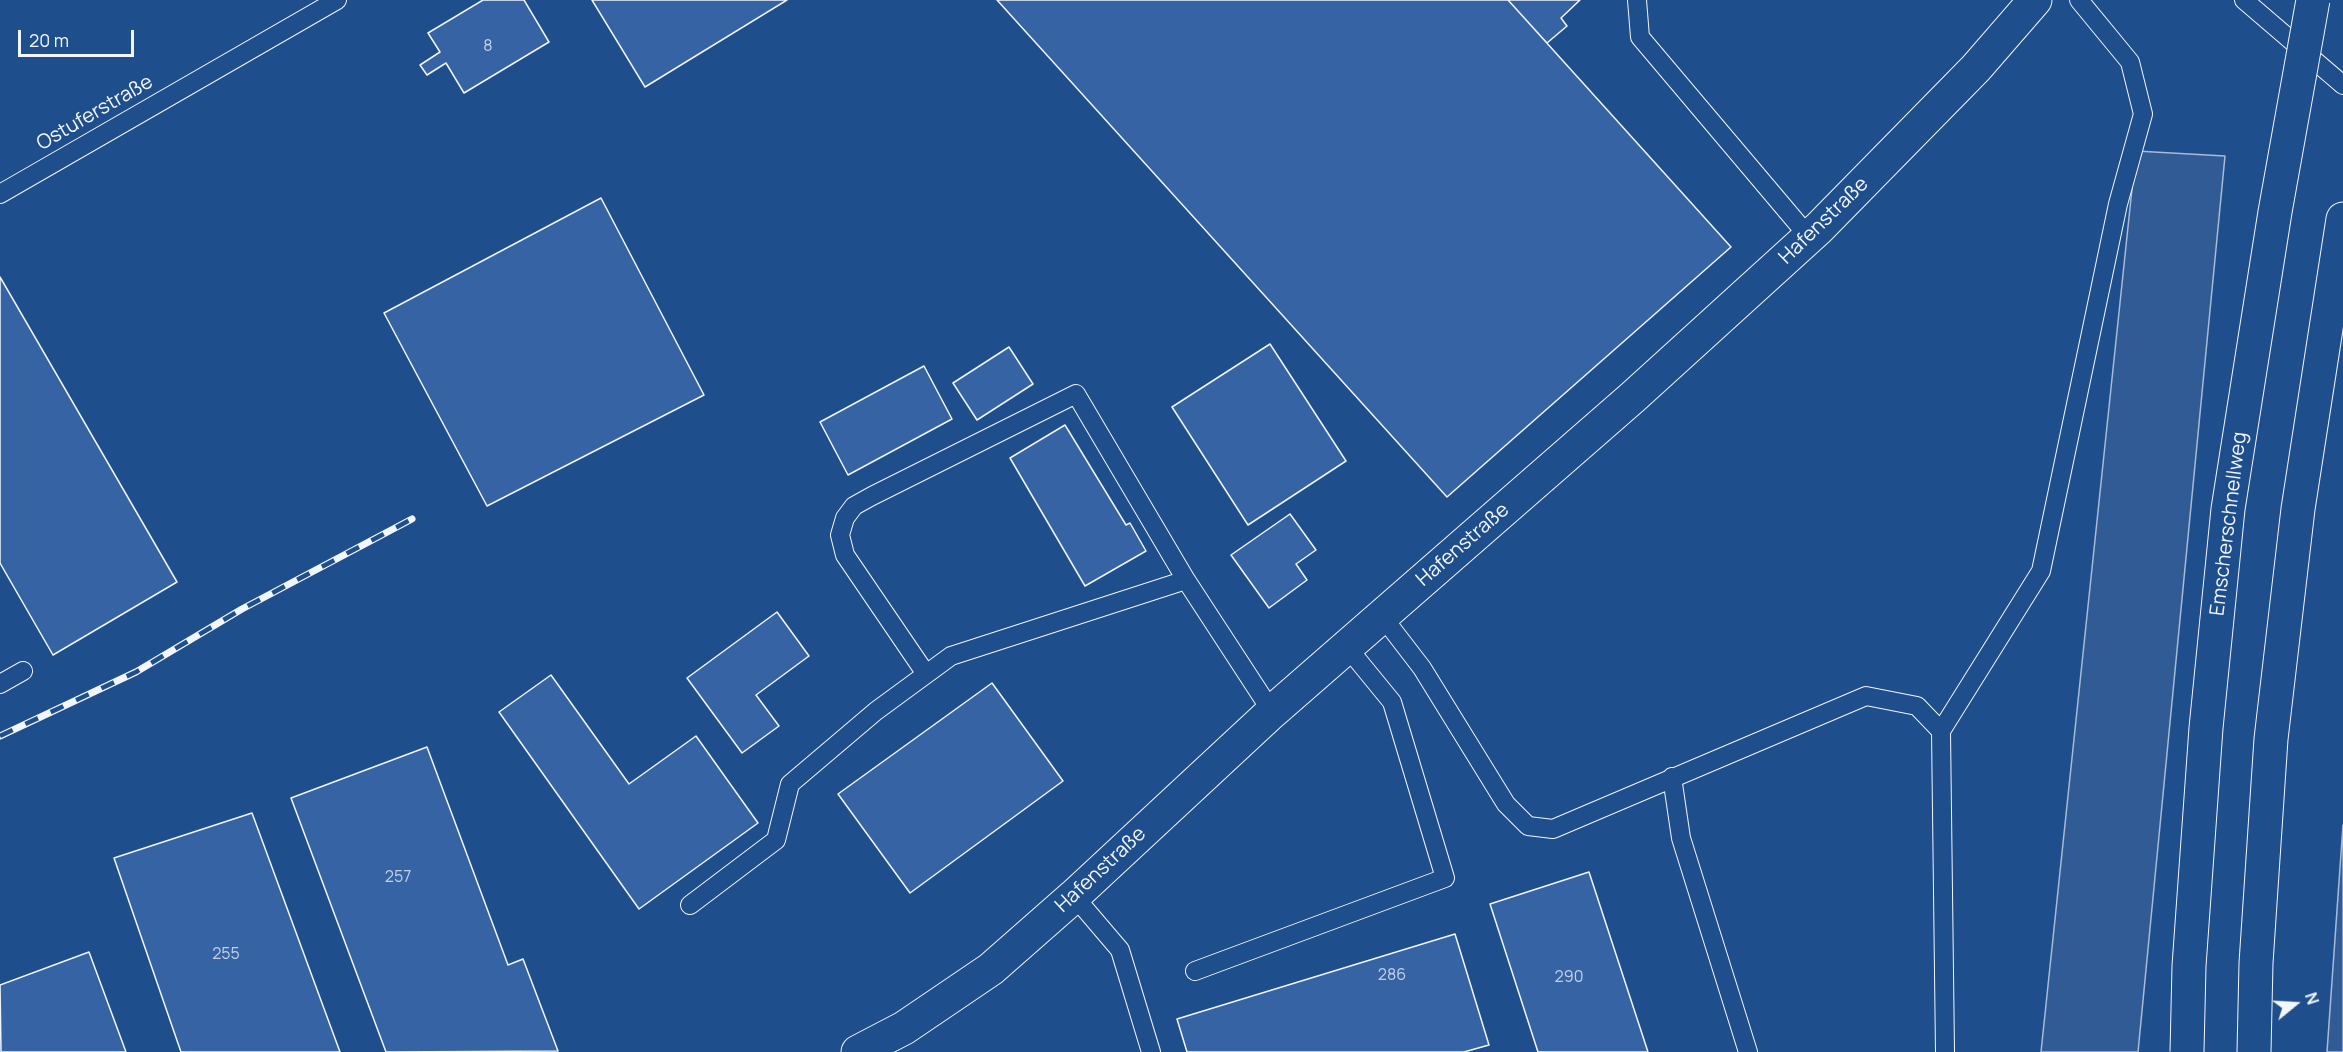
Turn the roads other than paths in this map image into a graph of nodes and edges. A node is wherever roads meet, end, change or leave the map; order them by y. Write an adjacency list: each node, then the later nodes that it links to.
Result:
1 (337, 0): 8 (lane, Ostuferstraße)
2 (1637, 0): 10 (lane)
3 (2079, 0): 18 (lane)
4 (2244, 0): 7 (lane)
5 (2313, 0): 27 (main road, Emscherschnellweg, bridge)
6 (2022, 5): 10 (main road, Hafenstraße)
7 (2343, 85)
8 (0, 194)
9 (2343, 219): 28 (main road)
10 (1809, 237): 12 (main road, Hafenstraße)
11 (1186, 580): 15 (lane); 15 (lane); 17 (lane)
12 (1382, 616): 13 (main road, Hafenstraße); 19 (lane)
13 (1347, 647): 17 (main road, Hafenstraße); 22 (lane)
14 (22, 671): 16 (lane)
15 (926, 674): 21 (lane)
16 (0, 684)
17 (1272, 712): 20 (main road, Hafenstraße)
18 (1941, 731): 19 (lane); 26 (lane)
19 (1671, 777): 25 (lane)
20 (1074, 896): 23 (main road, Hafenstraße); 24 (lane)
21 (690, 905)
22 (1195, 971)
23 (858, 1052)
24 (1150, 1052)
25 (1748, 1052)
26 (1945, 1052)
27 (2187, 1052)
28 (2254, 1052)

